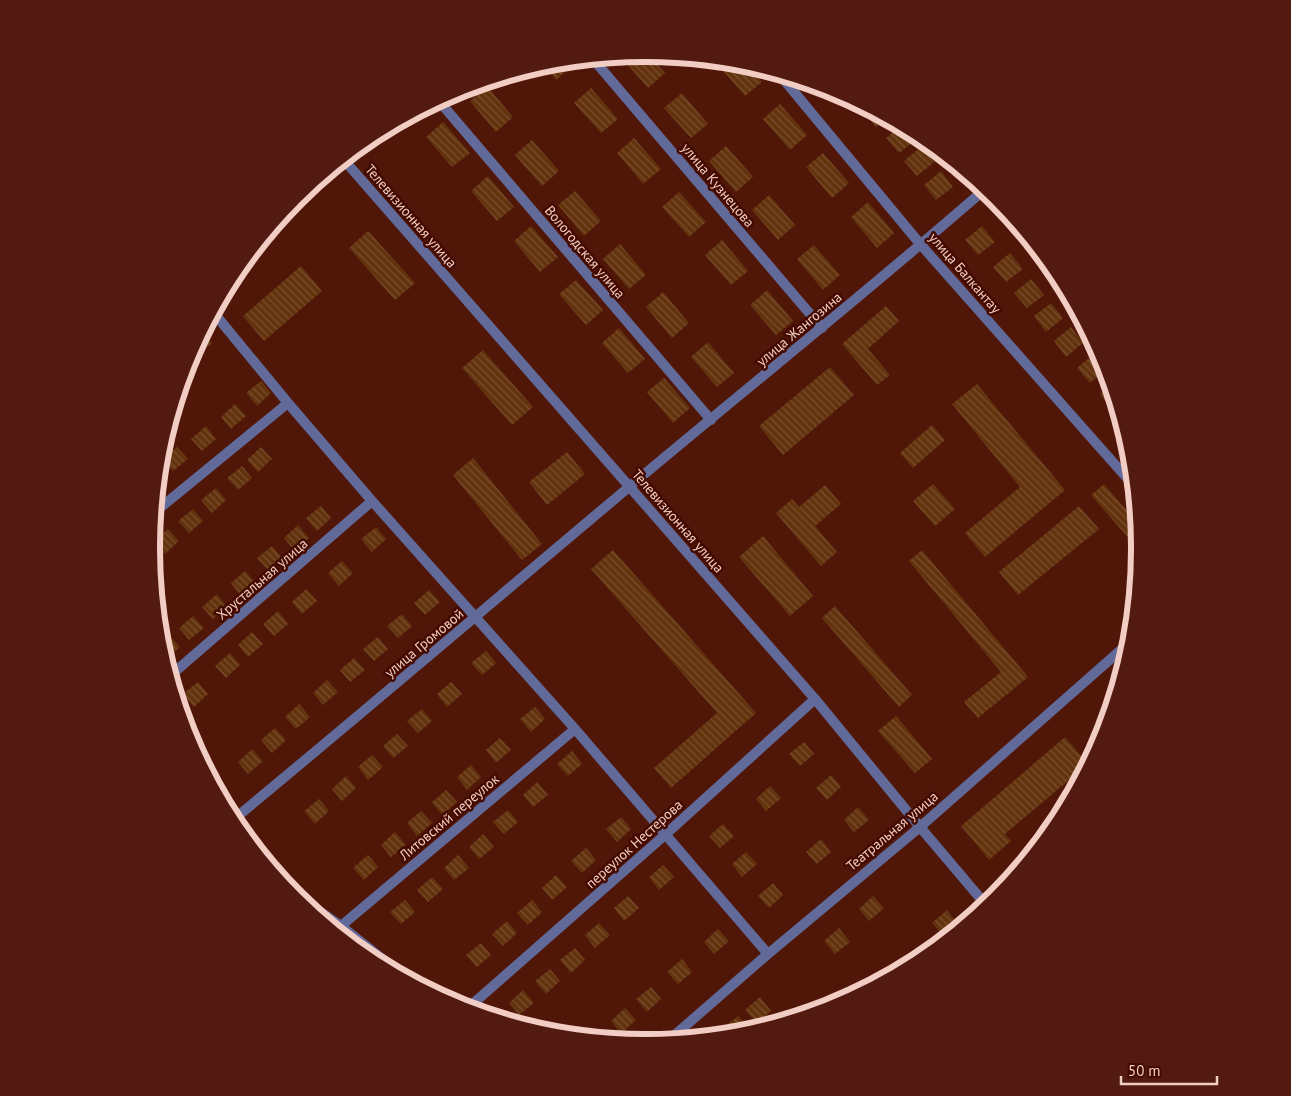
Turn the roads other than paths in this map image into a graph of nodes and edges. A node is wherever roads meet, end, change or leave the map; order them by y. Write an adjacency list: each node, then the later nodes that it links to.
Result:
1 (598, 65): 8 (street, улица Кузнецова)
2 (787, 84): 6 (street, улица Балкантау)
3 (443, 107): 10 (street, Вологодская улица)
4 (348, 165): 12 (street, Телевизионная улица)
5 (978, 195): 6 (street, улица Жангозина)
6 (921, 244): 8 (street, улица Жангозина); 11 (street, улица Балкантау)
7 (218, 318): 9 (street)
8 (822, 328): 10 (street, улица Жангозина)
9 (288, 403): 13 (street); 14 (street)
10 (711, 420): 12 (street, улица Жангозина)
11 (1126, 477)
12 (630, 486): 15 (street, улица Громовой); 18 (street, Телевизионная улица)
13 (372, 502): 15 (street); 17 (street, Хрустальная улица)
14 (162, 506)
15 (476, 618): 19 (street); 20 (street, улица Громовой)
16 (1120, 651): 21 (street, Театральная улица)
17 (176, 671)
18 (815, 699): 21 (street, Телевизионная улица); 22 (street, переулок Нестерова)
19 (575, 729): 22 (street); 24 (street, Литовский переулок)
20 (240, 814)
21 (920, 827): 23 (street, Телевизионная улица); 25 (street, Театральная улица)
22 (666, 834): 25 (street); 26 (street, переулок Нестерова)
23 (981, 899)
24 (341, 926)
25 (768, 954): 27 (street, Театральная улица)
26 (474, 1002)
27 (678, 1032)

